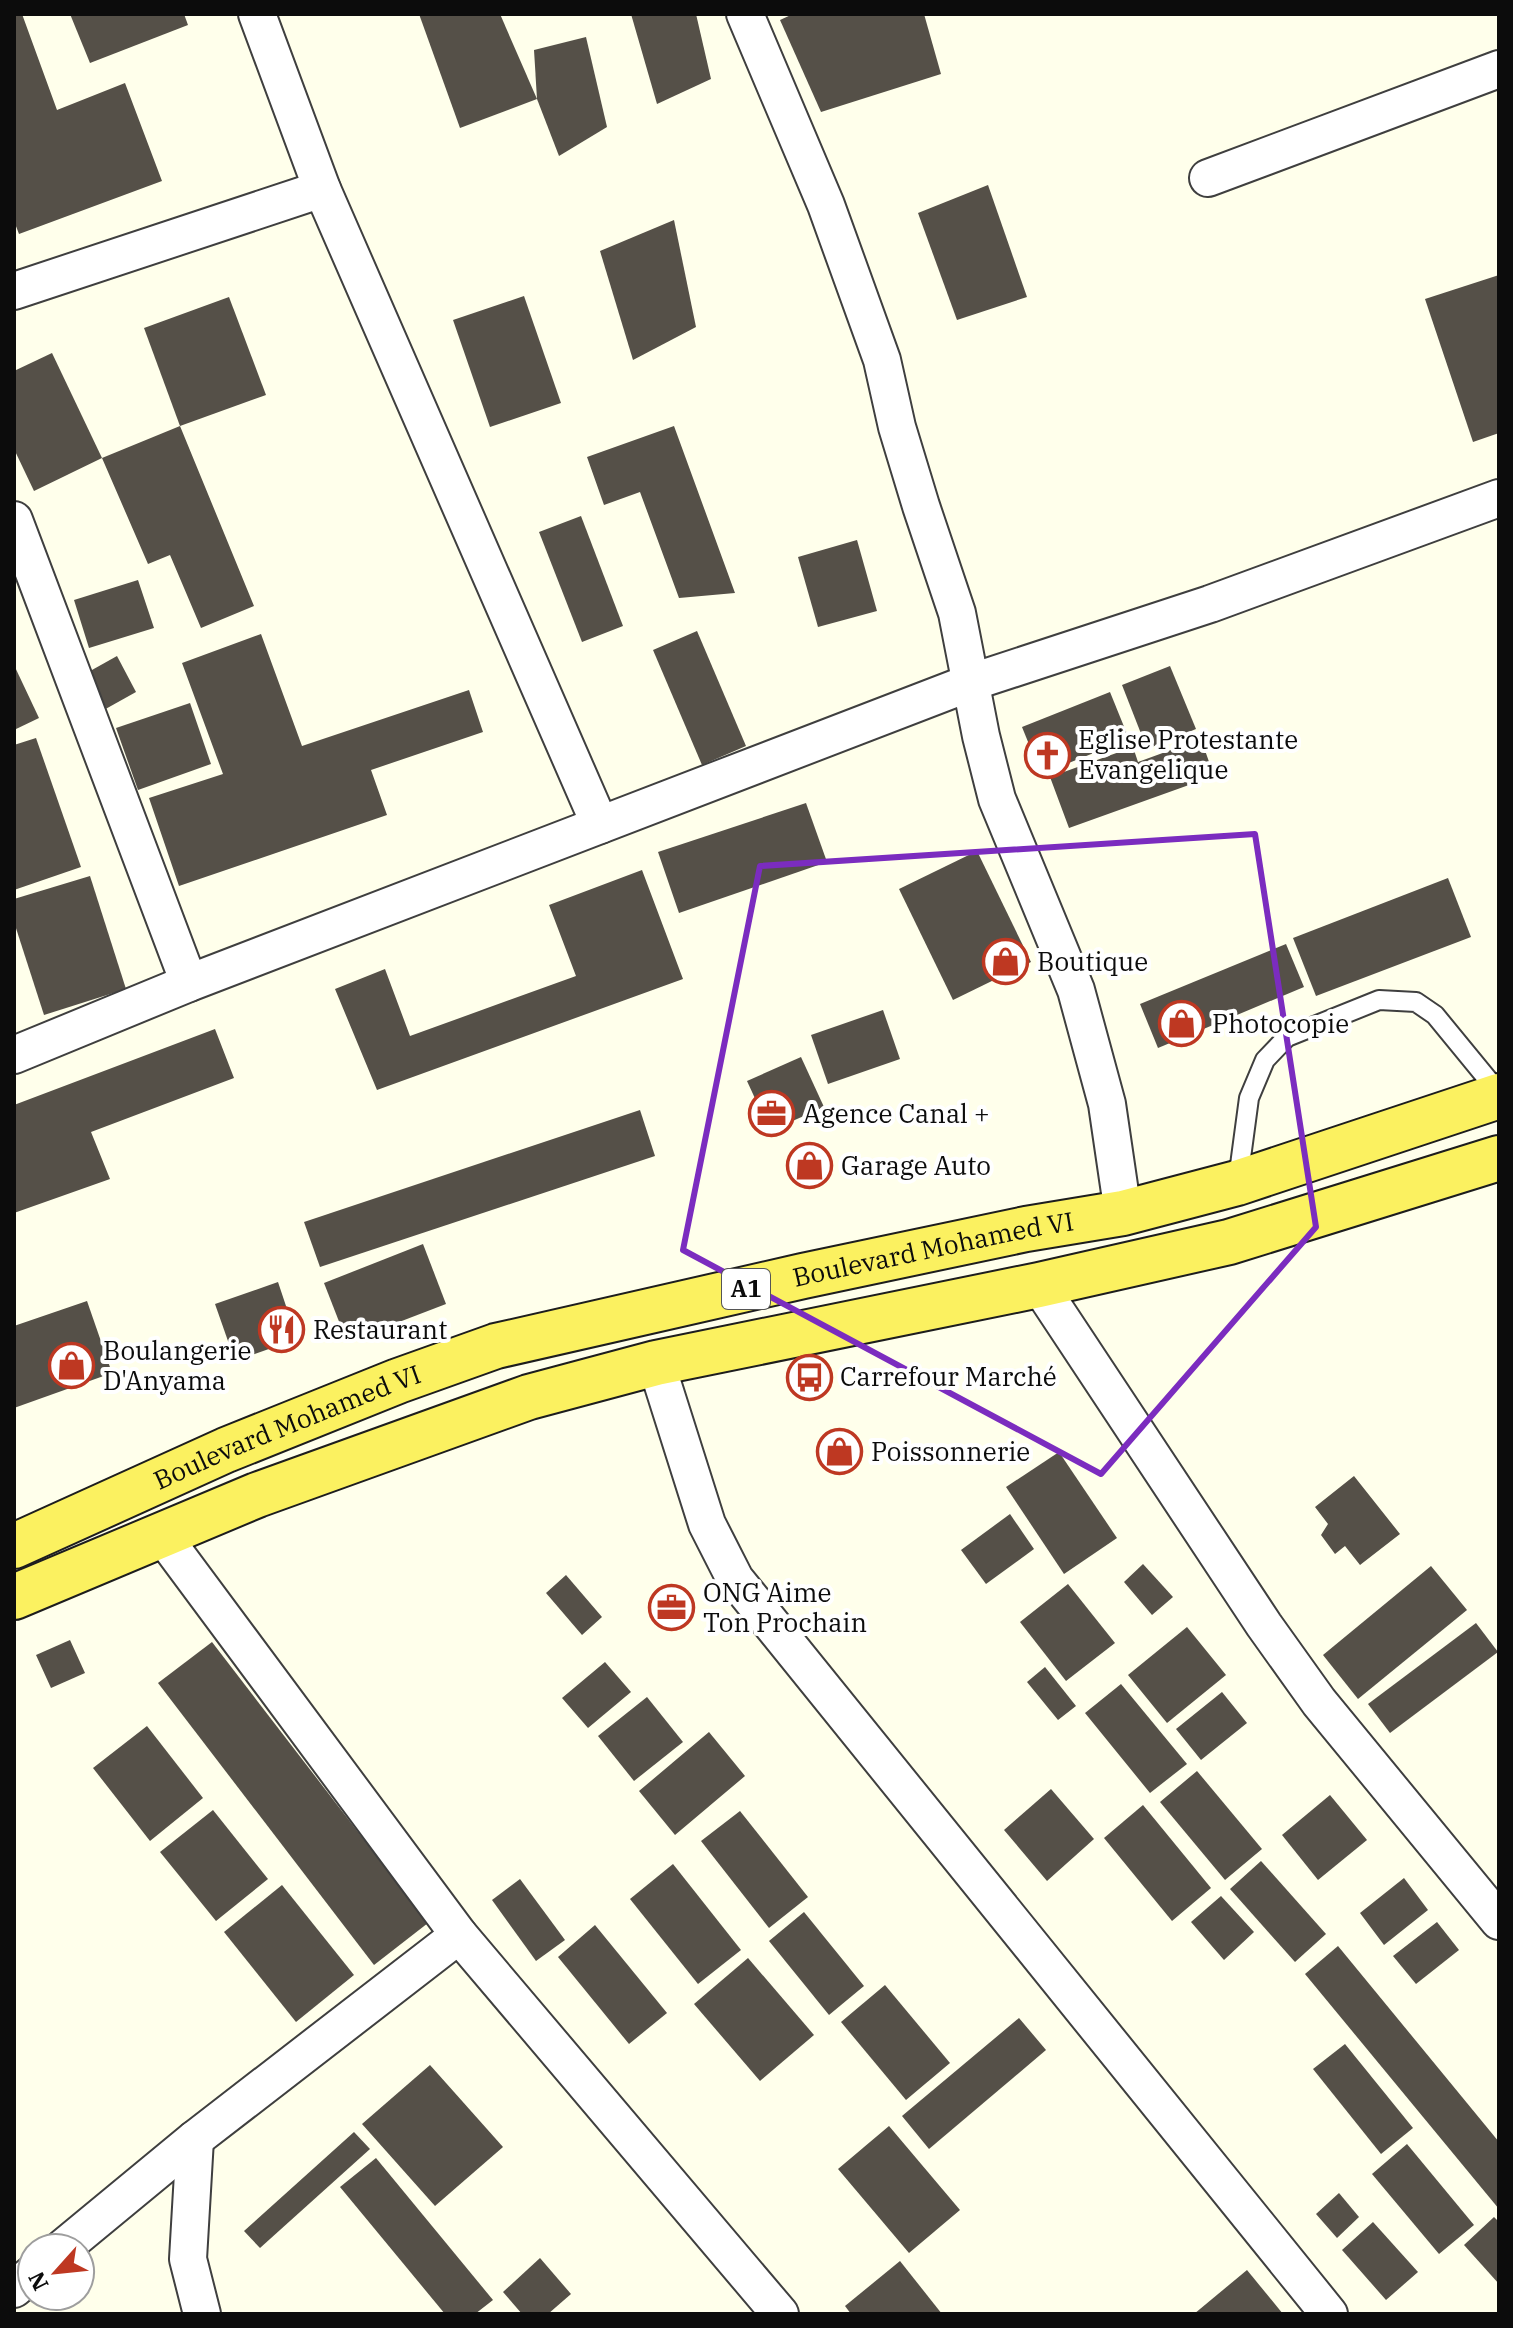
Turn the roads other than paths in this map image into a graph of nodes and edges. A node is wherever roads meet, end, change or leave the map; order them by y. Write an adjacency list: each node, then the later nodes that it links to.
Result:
1 (257, 14): 5 (street)
2 (745, 14): 9 (street)
3 (1499, 69): 4 (street)
4 (1208, 178)
5 (322, 189): 6 (street); 10 (street)
6 (14, 291)
7 (1499, 498): 9 (street)
8 (14, 520): 11 (street)
9 (972, 682): 10 (street); 18 (street)
10 (600, 825): 11 (street)
11 (189, 983): 12 (street)
12 (14, 1055)
13 (1499, 1095): 14 (main road, Boulevard Mohamed VI / A1); 16 (lane)
14 (1382, 1135): 16 (main road, Boulevard Mohamed VI / A1); 17 (main road)
15 (1499, 1158): 17 (main road, Boulevard Mohamed VI / A1)
16 (1237, 1183): 18 (main road, Boulevard Mohamed VI / A1)
17 (1400, 1190): 19 (main road, Boulevard Mohamed VI / A1)
18 (1123, 1213): 22 (main road, Boulevard Mohamed VI / A1)
19 (1039, 1285): 20 (main road, Boulevard Mohamed VI / A1); 24 (street)
20 (656, 1363): 21 (main road, Boulevard Mohamed VI / A1); 30 (street)
21 (162, 1535): 23 (main road, Boulevard Mohamed VI / A1); 25 (street)
22 (14, 1546)
23 (14, 1597)
24 (1499, 1921)
25 (459, 1935): 26 (street); 29 (street)
26 (195, 2139): 27 (street); 28 (street)
27 (82, 2232)
28 (202, 2314)
29 (780, 2314)
30 (1329, 2314)

